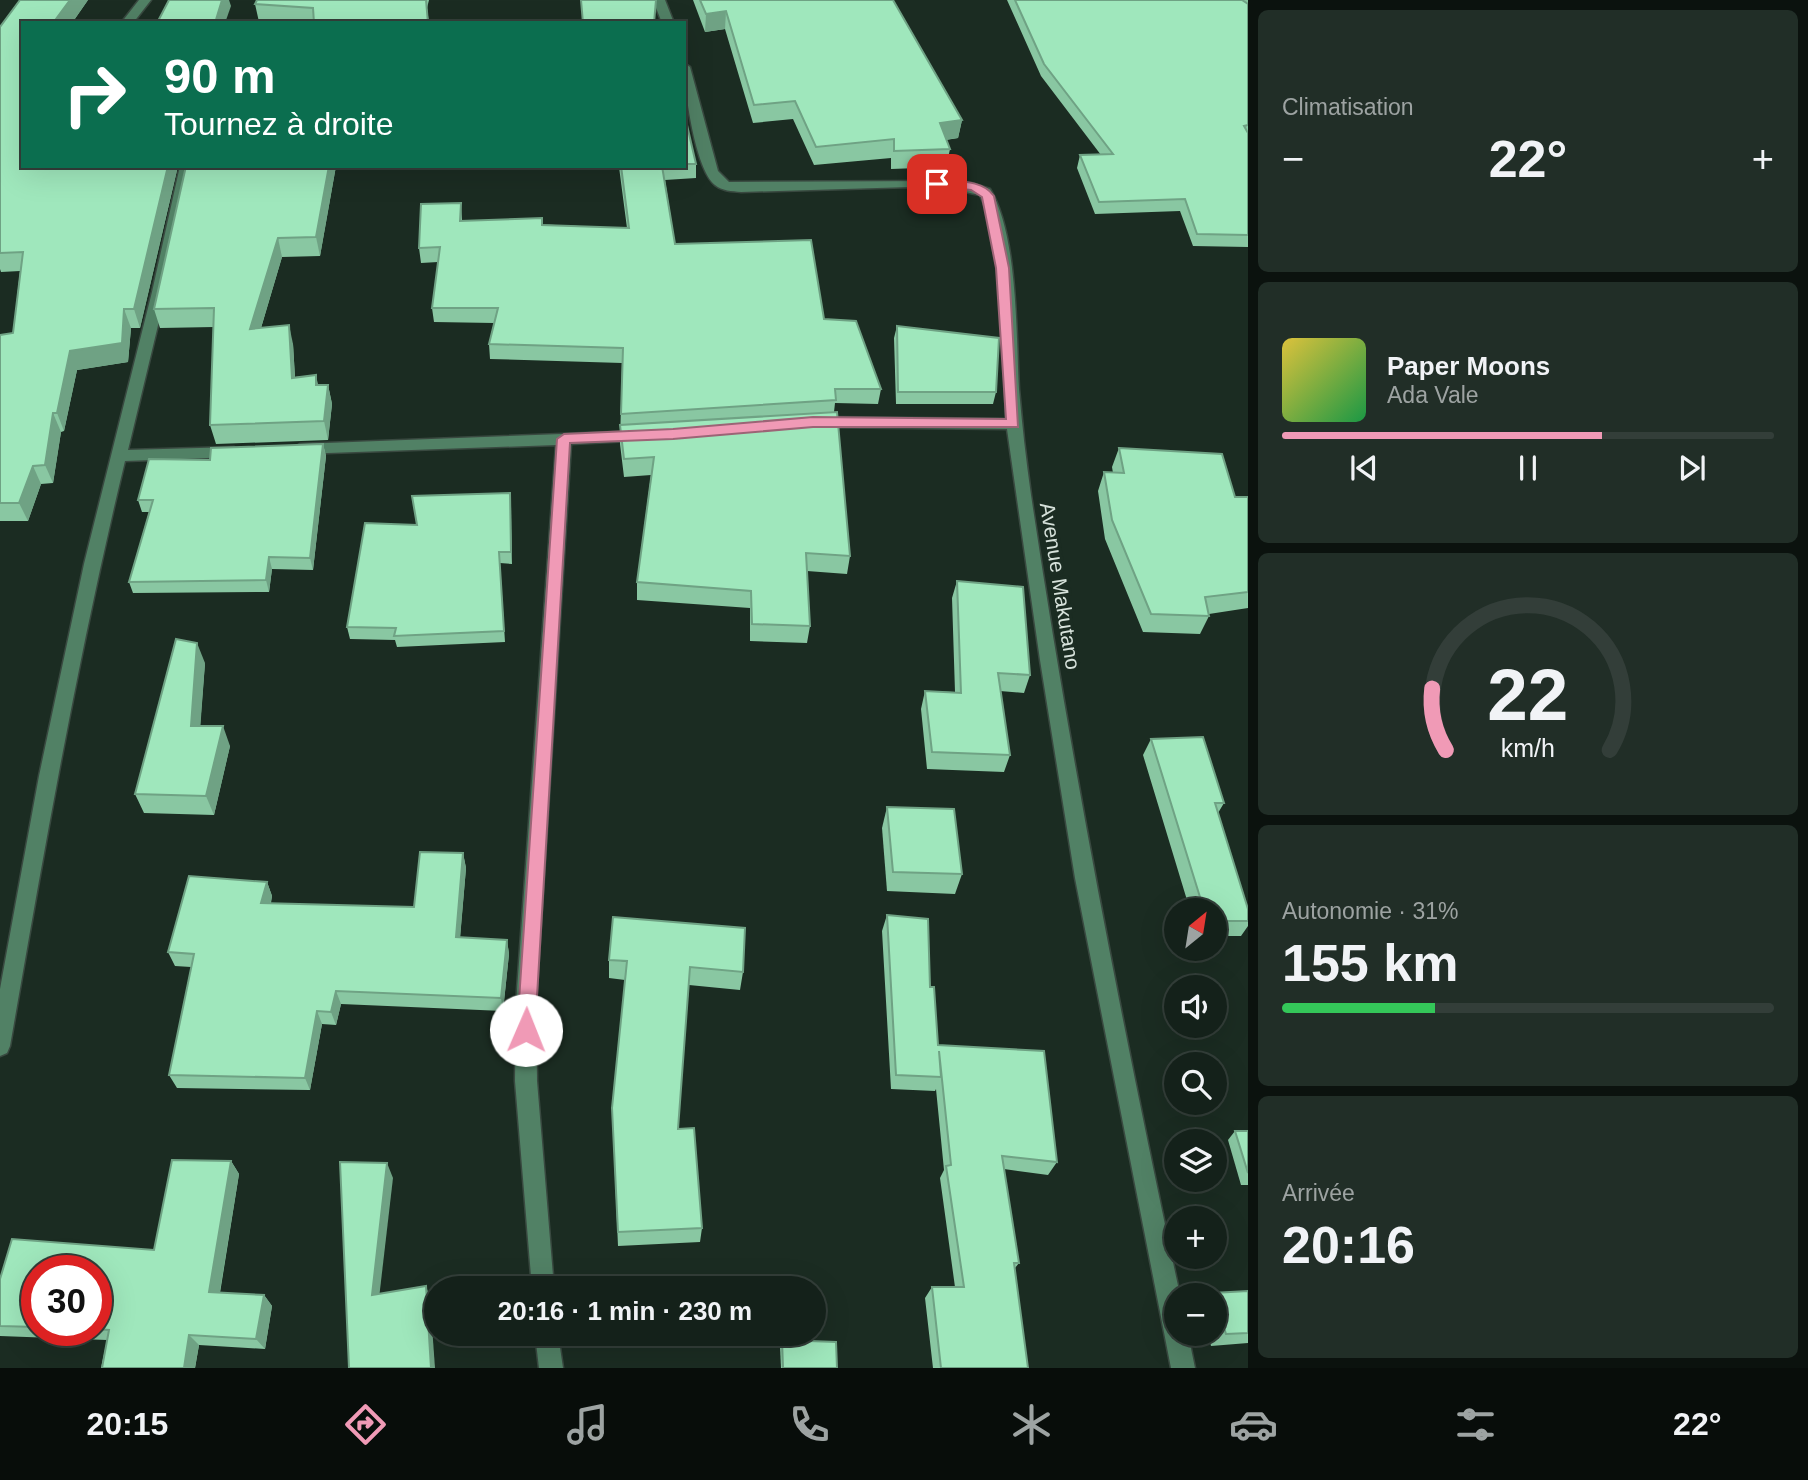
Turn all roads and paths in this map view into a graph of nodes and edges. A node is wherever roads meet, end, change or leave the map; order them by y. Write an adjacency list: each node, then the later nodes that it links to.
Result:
1 (145, 0): 3 (street)
2 (659, 0): 4 (street)
3 (129, 21)
4 (667, 21)
5 (686, 76): 8 (street, Avenue Makutano)
6 (186, 168): 13 (street)
7 (802, 423): 8 (street)
8 (1013, 424): 18 (street, Avenue Makutano)
9 (659, 435): 10 (street)
10 (564, 439): 11 (street); 15 (street)
11 (285, 450)
12 (257, 451): 13 (street)
13 (118, 456): 14 (street)
14 (0, 1046)
15 (542, 1276)
16 (548, 1346): 17 (street)
17 (551, 1368)
18 (1183, 1368)

